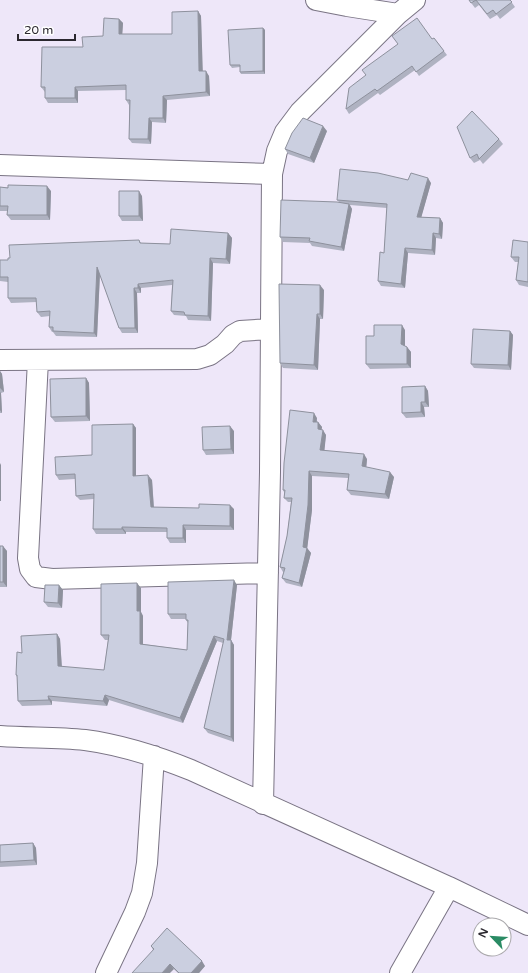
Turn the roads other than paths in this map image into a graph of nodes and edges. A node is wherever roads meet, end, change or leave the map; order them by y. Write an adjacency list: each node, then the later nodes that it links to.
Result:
1 (316, 0): 3 (street)
2 (415, 0): 3 (street)
3 (398, 14): 5 (street)
4 (0, 166): 5 (street)
5 (272, 174): 6 (street)
6 (270, 329): 8 (street); 9 (street)
7 (0, 360): 8 (street)
8 (38, 360): 9 (street)
9 (268, 573): 12 (street)
10 (0, 736): 11 (street)
11 (154, 756): 12 (street); 15 (street)
12 (263, 804): 13 (street)
13 (449, 887): 14 (street); 16 (street)
14 (528, 925)
15 (106, 973)
16 (400, 973)

